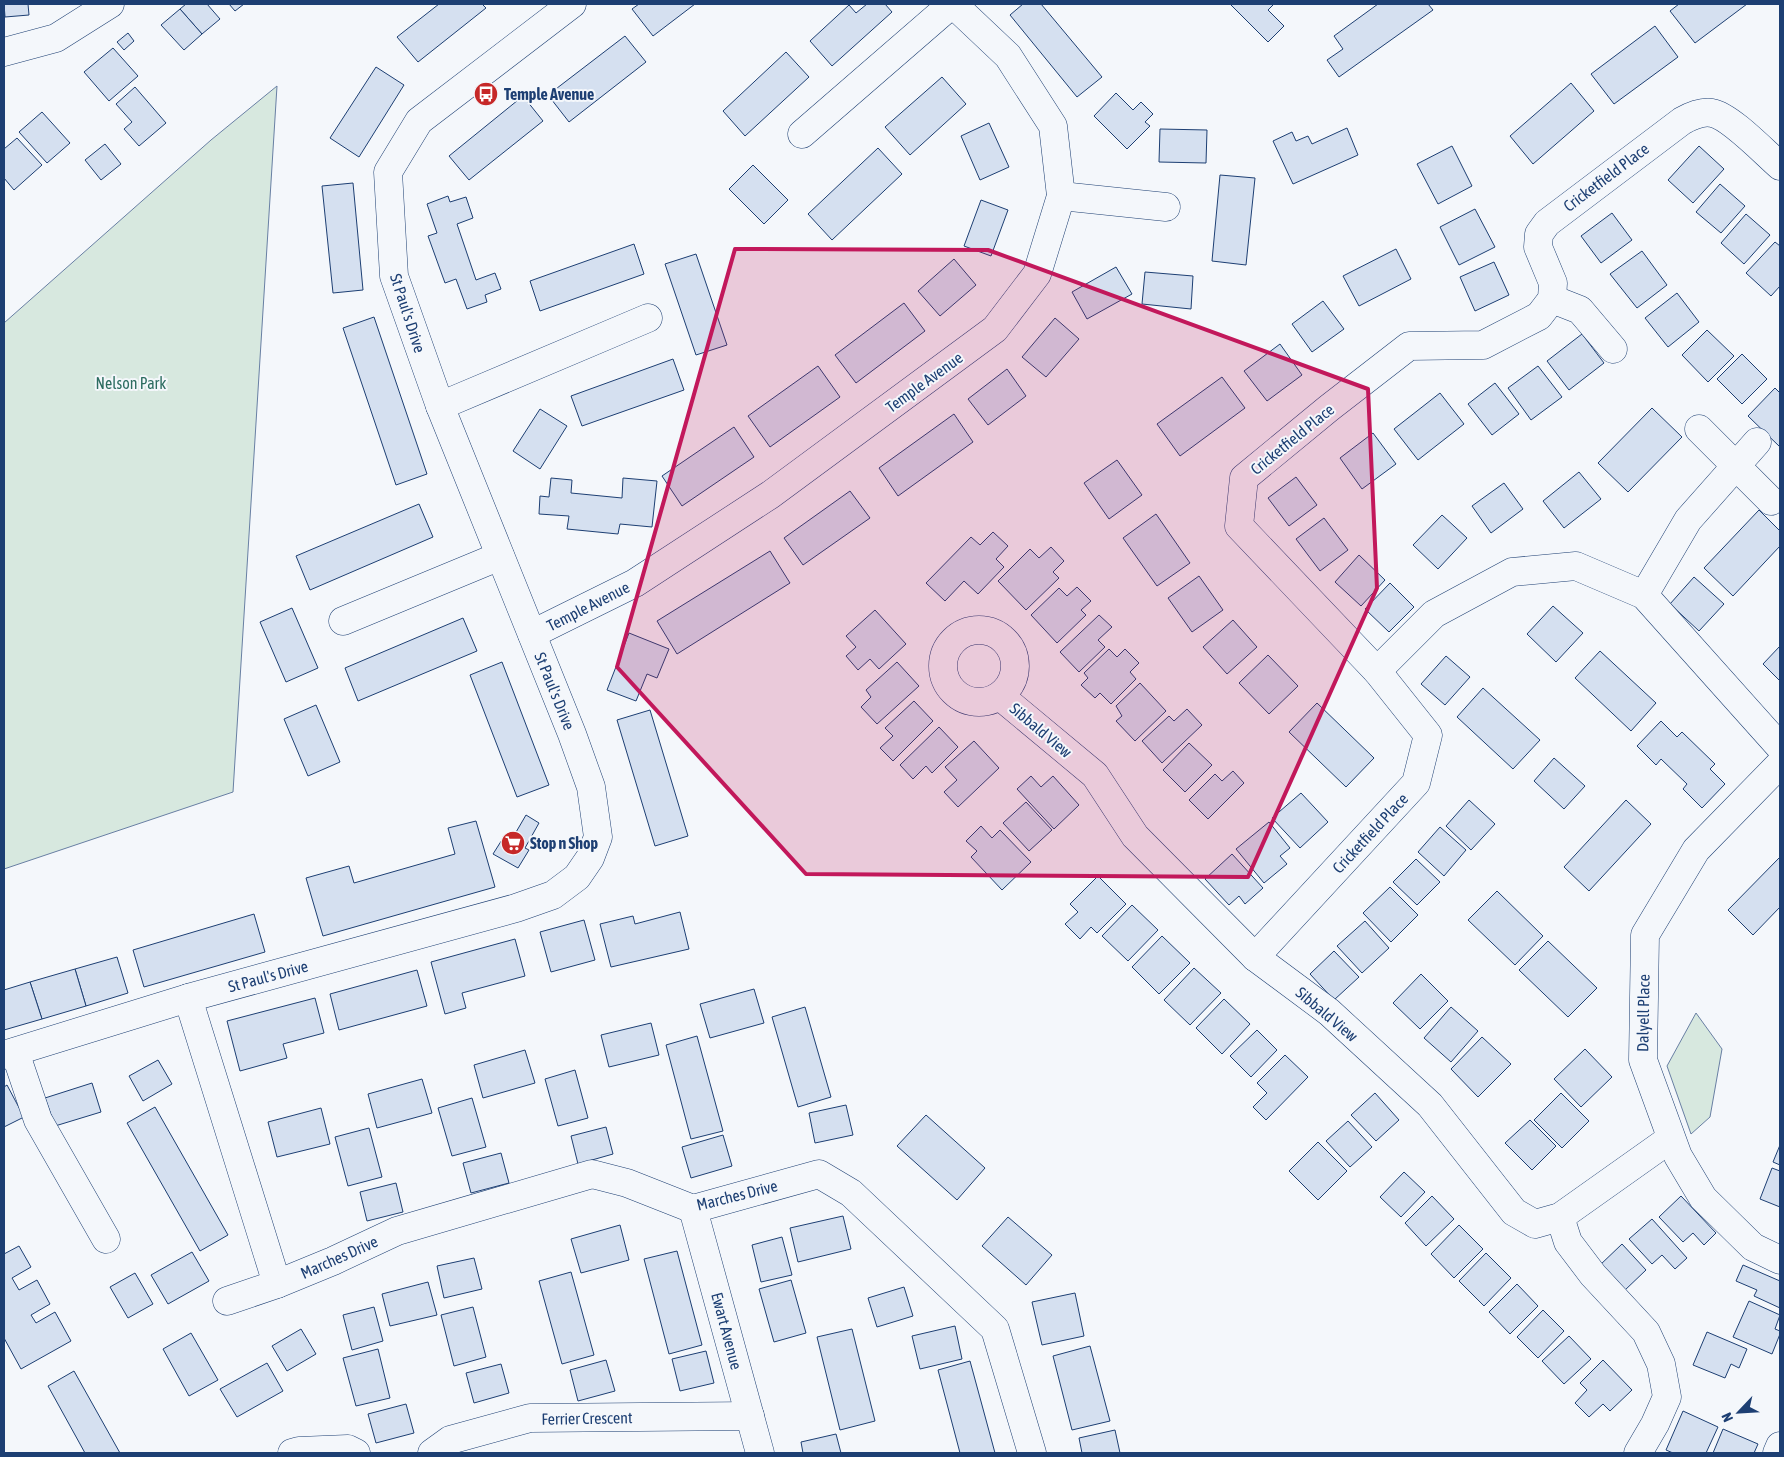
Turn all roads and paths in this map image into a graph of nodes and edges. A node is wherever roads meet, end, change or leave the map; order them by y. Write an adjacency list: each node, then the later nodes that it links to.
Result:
1 (110, 4): 4 (street)
2 (572, 4): 12 (street, St Paul's Drive)
3 (952, 4): 5 (street); 7 (street, Temple Avenue)
4 (4, 52)
5 (802, 134)
6 (1780, 166): 9 (street, Cricketfield Place)
7 (1061, 196): 8 (street); 20 (street, Temple Avenue)
8 (1166, 207)
9 (1552, 299): 11 (street); 21 (street, Cricketfield Place)
10 (648, 318): 12 (street)
11 (1613, 349)
12 (440, 406): 17 (street, St Paul's Drive)
13 (1699, 429): 15 (street)
14 (1758, 442): 15 (street)
15 (1736, 466): 16 (street); 18 (street)
16 (1771, 501)
17 (500, 556): 19 (street); 20 (street, St Paul's Drive)
18 (1644, 595): 21 (street); 23 (street)
19 (344, 621)
20 (532, 634): 26 (street, St Paul's Drive)
21 (1376, 671): 25 (street, Cricketfield Place)
22 (1000, 696): 25 (street, Sibbald View)
23 (1780, 746)
24 (1780, 764): 28 (street, Dalyell Place)
25 (1255, 957): 30 (street, Sibbald View)
26 (188, 998): 27 (street, St Paul's Drive); 33 (street)
27 (10, 1053): 31 (street)
28 (1670, 1139): 30 (street, Sibbald View); 32 (street, Dalyell Place)
29 (693, 1208): 33 (street, Marches Drive); 35 (street, Ewart Avenue); 41 (street, Marches Drive)
30 (1560, 1217): 42 (street)
31 (106, 1239)
32 (1780, 1260)
33 (277, 1284): 34 (street, Marches Drive)
34 (227, 1301)
35 (750, 1416): 39 (street, Ferrier Crescent); 40 (street, Ewart Avenue)
36 (1780, 1446): 43 (street)
37 (292, 1453): 38 (street)
38 (356, 1453)
39 (432, 1453)
40 (760, 1453)
41 (1032, 1453)
42 (1638, 1453)
43 (1777, 1453)

